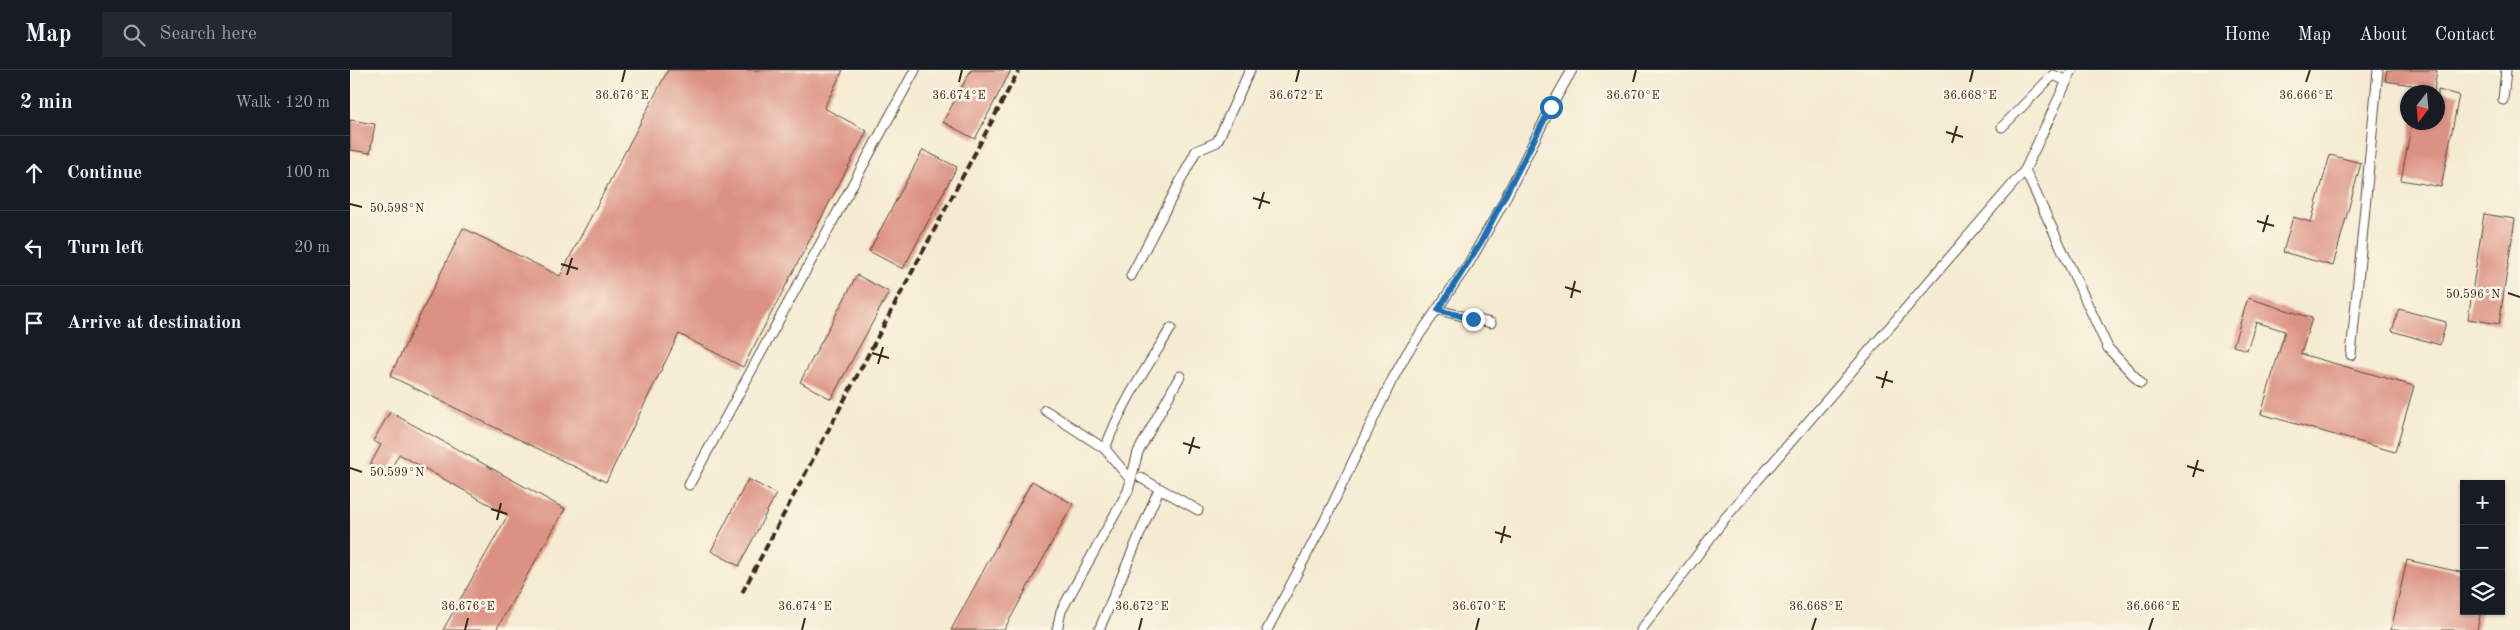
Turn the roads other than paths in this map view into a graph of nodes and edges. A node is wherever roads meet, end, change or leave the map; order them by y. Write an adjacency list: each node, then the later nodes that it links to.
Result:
1 (915, 70): 22 (lane)
2 (1250, 70): 11 (lane)
3 (1572, 70): 12 (lane)
4 (2072, 70): 7 (lane)
5 (2378, 70): 15 (lane)
6 (2506, 70): 8 (lane)
7 (2067, 81): 9 (lane); 10 (lane)
8 (2503, 100)
9 (2002, 126)
10 (2025, 170): 17 (lane); 28 (lane)
11 (1132, 276)
12 (1438, 310): 13 (lane); 27 (lane)
13 (1491, 324)
14 (1171, 328): 19 (lane)
15 (2351, 355)
16 (1180, 376): 21 (lane)
17 (2141, 383)
18 (1045, 410): 19 (lane)
19 (1105, 449): 21 (lane)
20 (1141, 478): 23 (lane)
21 (1130, 480): 25 (lane)
22 (690, 485)
23 (1159, 488): 24 (lane); 26 (lane)
24 (1198, 510)
25 (1057, 630)
26 (1099, 630)
27 (1266, 630)
28 (1641, 630)

